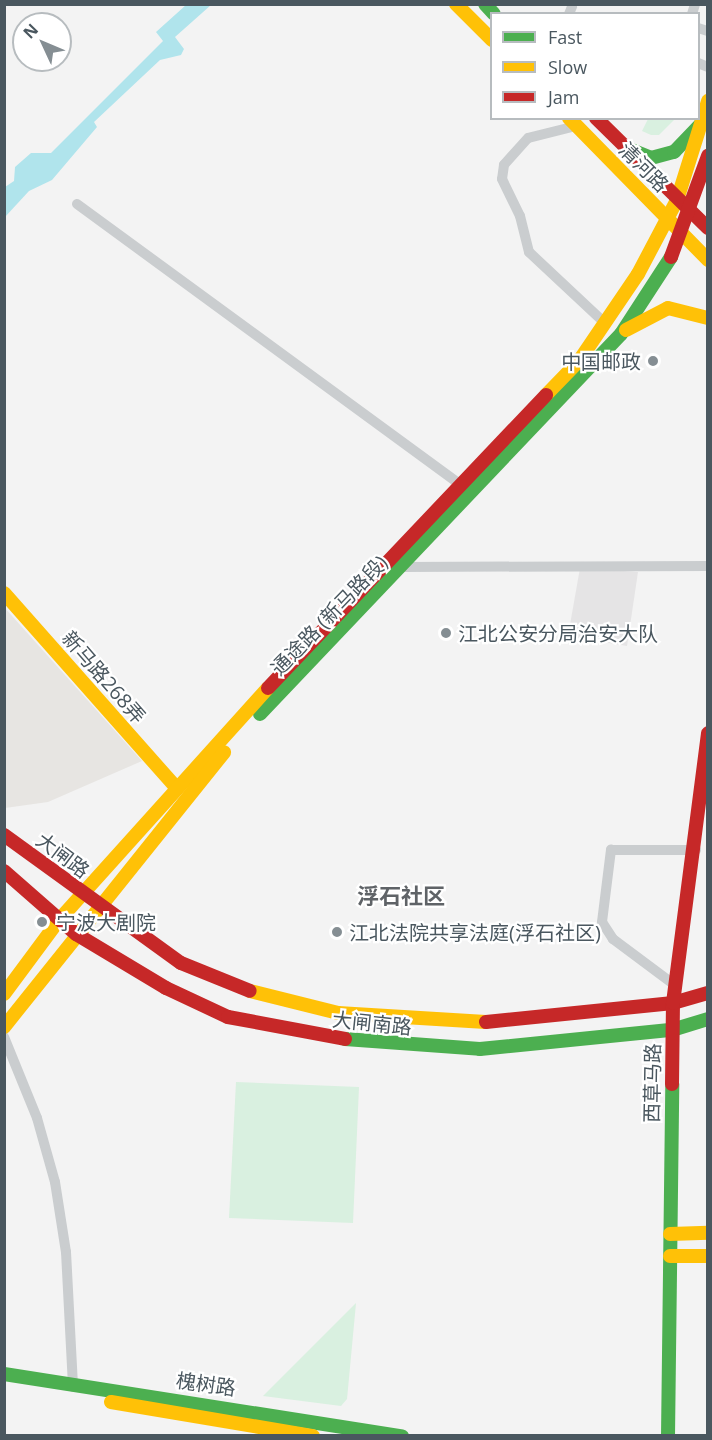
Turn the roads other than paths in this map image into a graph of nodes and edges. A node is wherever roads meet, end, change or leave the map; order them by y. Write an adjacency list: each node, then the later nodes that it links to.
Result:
1 (456, 4): 2 (main road)
2 (490, 38)
3 (708, 100): 6 (main road, 通途路 (新马路段))
4 (598, 120): 7 (main road, 清河路)
5 (572, 122): 12 (main road, 清河路); 17 (street)
6 (701, 124): 7 (main road); 9 (main road, 通途路 (新马路段))
7 (623, 146): 9 (main road, 清河路)
8 (708, 156): 11 (main road, 通途路 (新马路段))
9 (677, 200): 11 (main road, 清河路); 12 (main road, 通途路 (新马路段))
10 (77, 204): 19 (street)
11 (690, 213): 13 (main road, 清河路); 14 (main road, 通途路 (新马路段))
12 (667, 218): 14 (main road, 清河路); 17 (main road, 通途路 (新马路段))
13 (708, 228)
14 (681, 233): 15 (main road, 清河路); 18 (main road, 通途路 (新马路段))
15 (708, 260)
16 (708, 318): 18 (main road)
17 (606, 323): 19 (main road, 通途路 (新马路段))
18 (621, 334): 21 (main road, 通途路 (新马路段))
19 (461, 485): 24 (main road, 通途路 (新马路段))
20 (708, 566): 21 (street)
21 (402, 567): 29 (main road, 通途路 (新马路段))
22 (4, 593): 24 (main road, 新马路268弄)
23 (708, 733): 26 (main road, 西草马路)
24 (175, 786): 28 (main road, 通途路 (新马路段))
25 (4, 836): 28 (main road, 大闸路)
26 (696, 850): 32 (main road, 西草马路); 32 (street)
27 (4, 871): 30 (main road)
28 (81, 894): 29 (main road, 大闸路); 30 (main road, 通途路 (新马路段))
29 (98, 905): 31 (main road, 通途路 (新马路段)); 35 (main road, 大闸南路)
30 (59, 920): 31 (main road, 大闸南路); 34 (main road, 通途路 (新马路段))
31 (76, 934): 37 (main road, 通途路 (新马路段)); 38 (main road, 大闸南路)
32 (676, 986): 35 (main road, 西草马路)
33 (708, 993): 35 (main road, 大闸南路)
34 (4, 994)
35 (673, 1003): 38 (main road, 西草马路)
36 (708, 1019): 38 (main road, 大闸南路)
37 (4, 1026)
38 (672, 1030): 41 (main road, 西草马路)
39 (4, 1037): 46 (street)
40 (708, 1233): 41 (main road)
41 (670, 1234): 42 (main road, 西草马路)
42 (670, 1256): 43 (main road); 49 (main road, 西草马路)
43 (708, 1256)
44 (4, 1374): 46 (main road, 槐树路)
45 (4, 1382): 47 (main road, 槐树路)
46 (73, 1387): 48 (main road, 槐树路)
47 (313, 1436)
48 (402, 1436)
49 (668, 1436)

